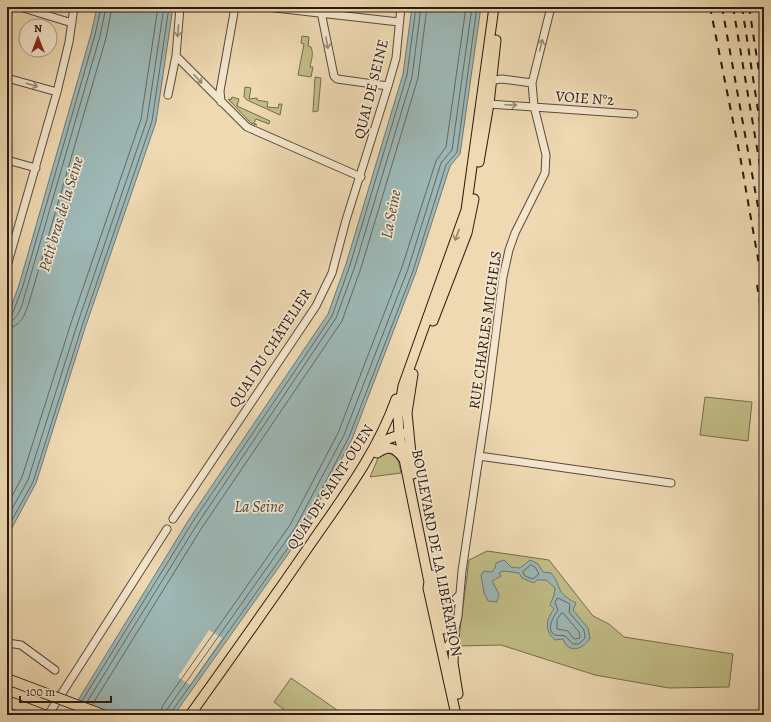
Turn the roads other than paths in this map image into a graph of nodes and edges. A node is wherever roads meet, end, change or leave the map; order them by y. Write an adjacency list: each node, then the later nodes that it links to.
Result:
1 (9, 7): 12 (street)
2 (20, 7): 14 (street)
3 (74, 7): 14 (street)
4 (180, 7): 15 (street, one-way to 15)
5 (235, 7): 23 (street)
6 (266, 7): 11 (street)
7 (401, 7): 13 (street, QUAI DE SEINE)
8 (494, 7): 17 (main road)
9 (499, 7): 17 (main road)
10 (551, 7): 18 (street, RUE CHARLES MICHELS, one-way to 10)
11 (321, 10): 13 (street); 19 (street, one-way to 19)
12 (7, 17)
13 (399, 22): 19 (street, QUAI DE SEINE)
14 (72, 23): 20 (street)
15 (176, 56): 21 (street); 23 (street, one-way to 23)
16 (7, 78): 20 (street, one-way to 20)
17 (492, 78): 18 (street); 22 (main road)
18 (532, 83): 24 (street, RUE CHARLES MICHELS)
19 (388, 86): 28 (street, QUAI DE SEINE)
20 (57, 92): 27 (street)
21 (168, 95)
22 (485, 101): 24 (street, VOIE N°2, one-way to 24); 30 (main road, QUAI DE SAINT-OUEN, one-way to 30); 31 (main road)
23 (221, 102): 28 (street)
24 (534, 106): 25 (street, VOIE N°2); 35 (street, RUE CHARLES MICHELS)
25 (634, 114)
26 (7, 160): 27 (street)
27 (36, 168): 29 (street)
28 (361, 177): 39 (street, QUAI DU CHÂTELIER)
29 (7, 266)
30 (400, 396): 32 (main road, BOULEVARD DE LA LIBÉRATION); 33 (main road, QUAI DE SAINT-OUEN)
31 (408, 423): 32 (main road); 34 (main road)
32 (398, 424): 33 (main road); 34 (main road, BOULEVARD DE LA LIBÉRATION)
33 (387, 425): 36 (main road, QUAI DE SAINT-OUEN)
34 (404, 434): 36 (main road); 37 (main road, BOULEVARD DE LA LIBÉRATION); 43 (main road, BOULEVARD DE LA LIBÉRATION)
35 (479, 456): 38 (street); 41 (street, RUE CHARLES MICHELS)
36 (368, 460): 37 (main road); 55 (main road, QUAI DE SAINT-OUEN)
37 (404, 460): 43 (main road, BOULEVARD DE LA LIBÉRATION)
38 (671, 483)
39 (173, 519)
40 (166, 529): 53 (street)
41 (459, 595): 42 (street); 44 (street, RUE CHARLES MICHELS)
42 (449, 606): 43 (street); 44 (street)
43 (436, 610): 47 (main road, BOULEVARD DE LA LIBÉRATION); 51 (main road, BOULEVARD DE LA LIBÉRATION)
44 (456, 621): 45 (street, RUE CHARLES MICHELS)
45 (454, 636): 47 (street, RUE CHARLES MICHELS); 51 (main road)
46 (7, 643): 48 (street)
47 (447, 648): 51 (main road, BOULEVARD DE LA LIBÉRATION)
48 (55, 670)
49 (7, 679): 54 (highway, bridge)
50 (7, 700): 52 (highway)
51 (458, 714)
52 (44, 715)
53 (48, 715)
54 (103, 715)
55 (190, 715)

